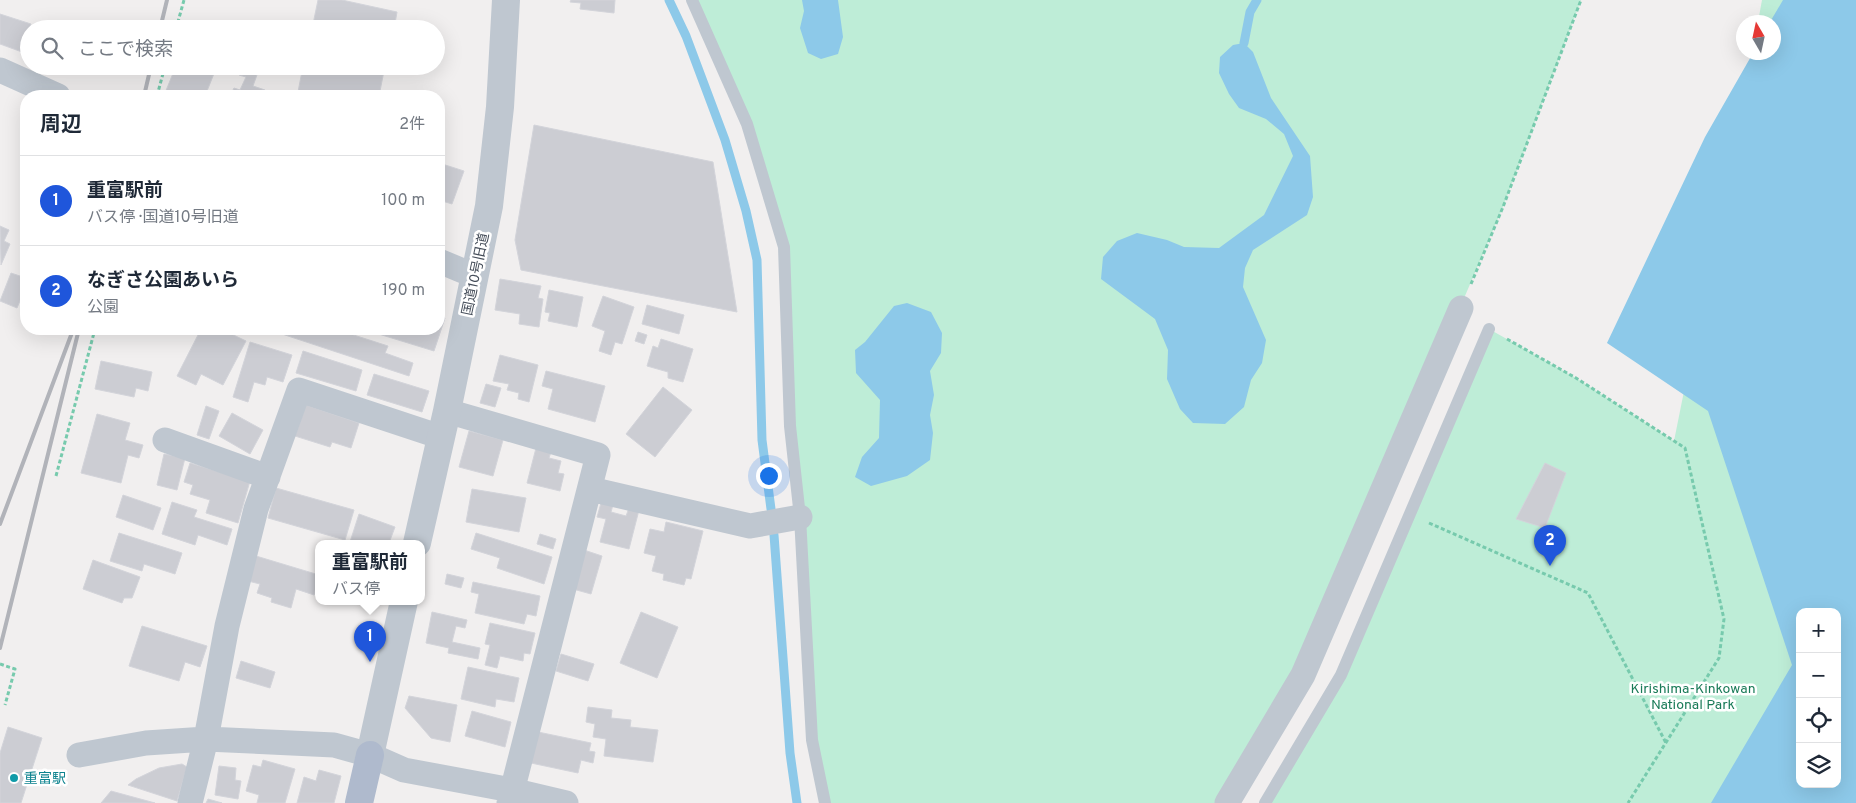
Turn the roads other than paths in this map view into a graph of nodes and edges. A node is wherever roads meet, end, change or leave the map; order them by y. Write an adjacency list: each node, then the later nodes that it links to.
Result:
1 (506, 0): 6 (street, 国道10号旧道)
2 (692, 0): 14 (lane)
3 (0, 70): 4 (street)
4 (45, 90)
5 (445, 264): 6 (street)
6 (475, 276): 9 (street, 国道10号旧道)
7 (1460, 308): 25 (street)
8 (1489, 329): 26 (lane)
9 (447, 411): 10 (street, 国道10号旧道); 13 (street)
10 (441, 437): 12 (street); 15 (street, 国道10号旧道)
11 (165, 440): 12 (street)
12 (268, 477): 17 (street)
13 (590, 489): 14 (street); 20 (street)
14 (800, 517): 24 (lane)
15 (418, 540)
16 (403, 605): 19 (street)
17 (206, 739): 18 (street); 19 (street); 21 (street)
18 (79, 755)
19 (370, 755): 20 (street); 22 (main road)
20 (510, 797): 23 (street)
21 (190, 803)
22 (359, 803)
23 (566, 803)
24 (825, 803)
25 (1228, 803)
26 (1265, 803)

